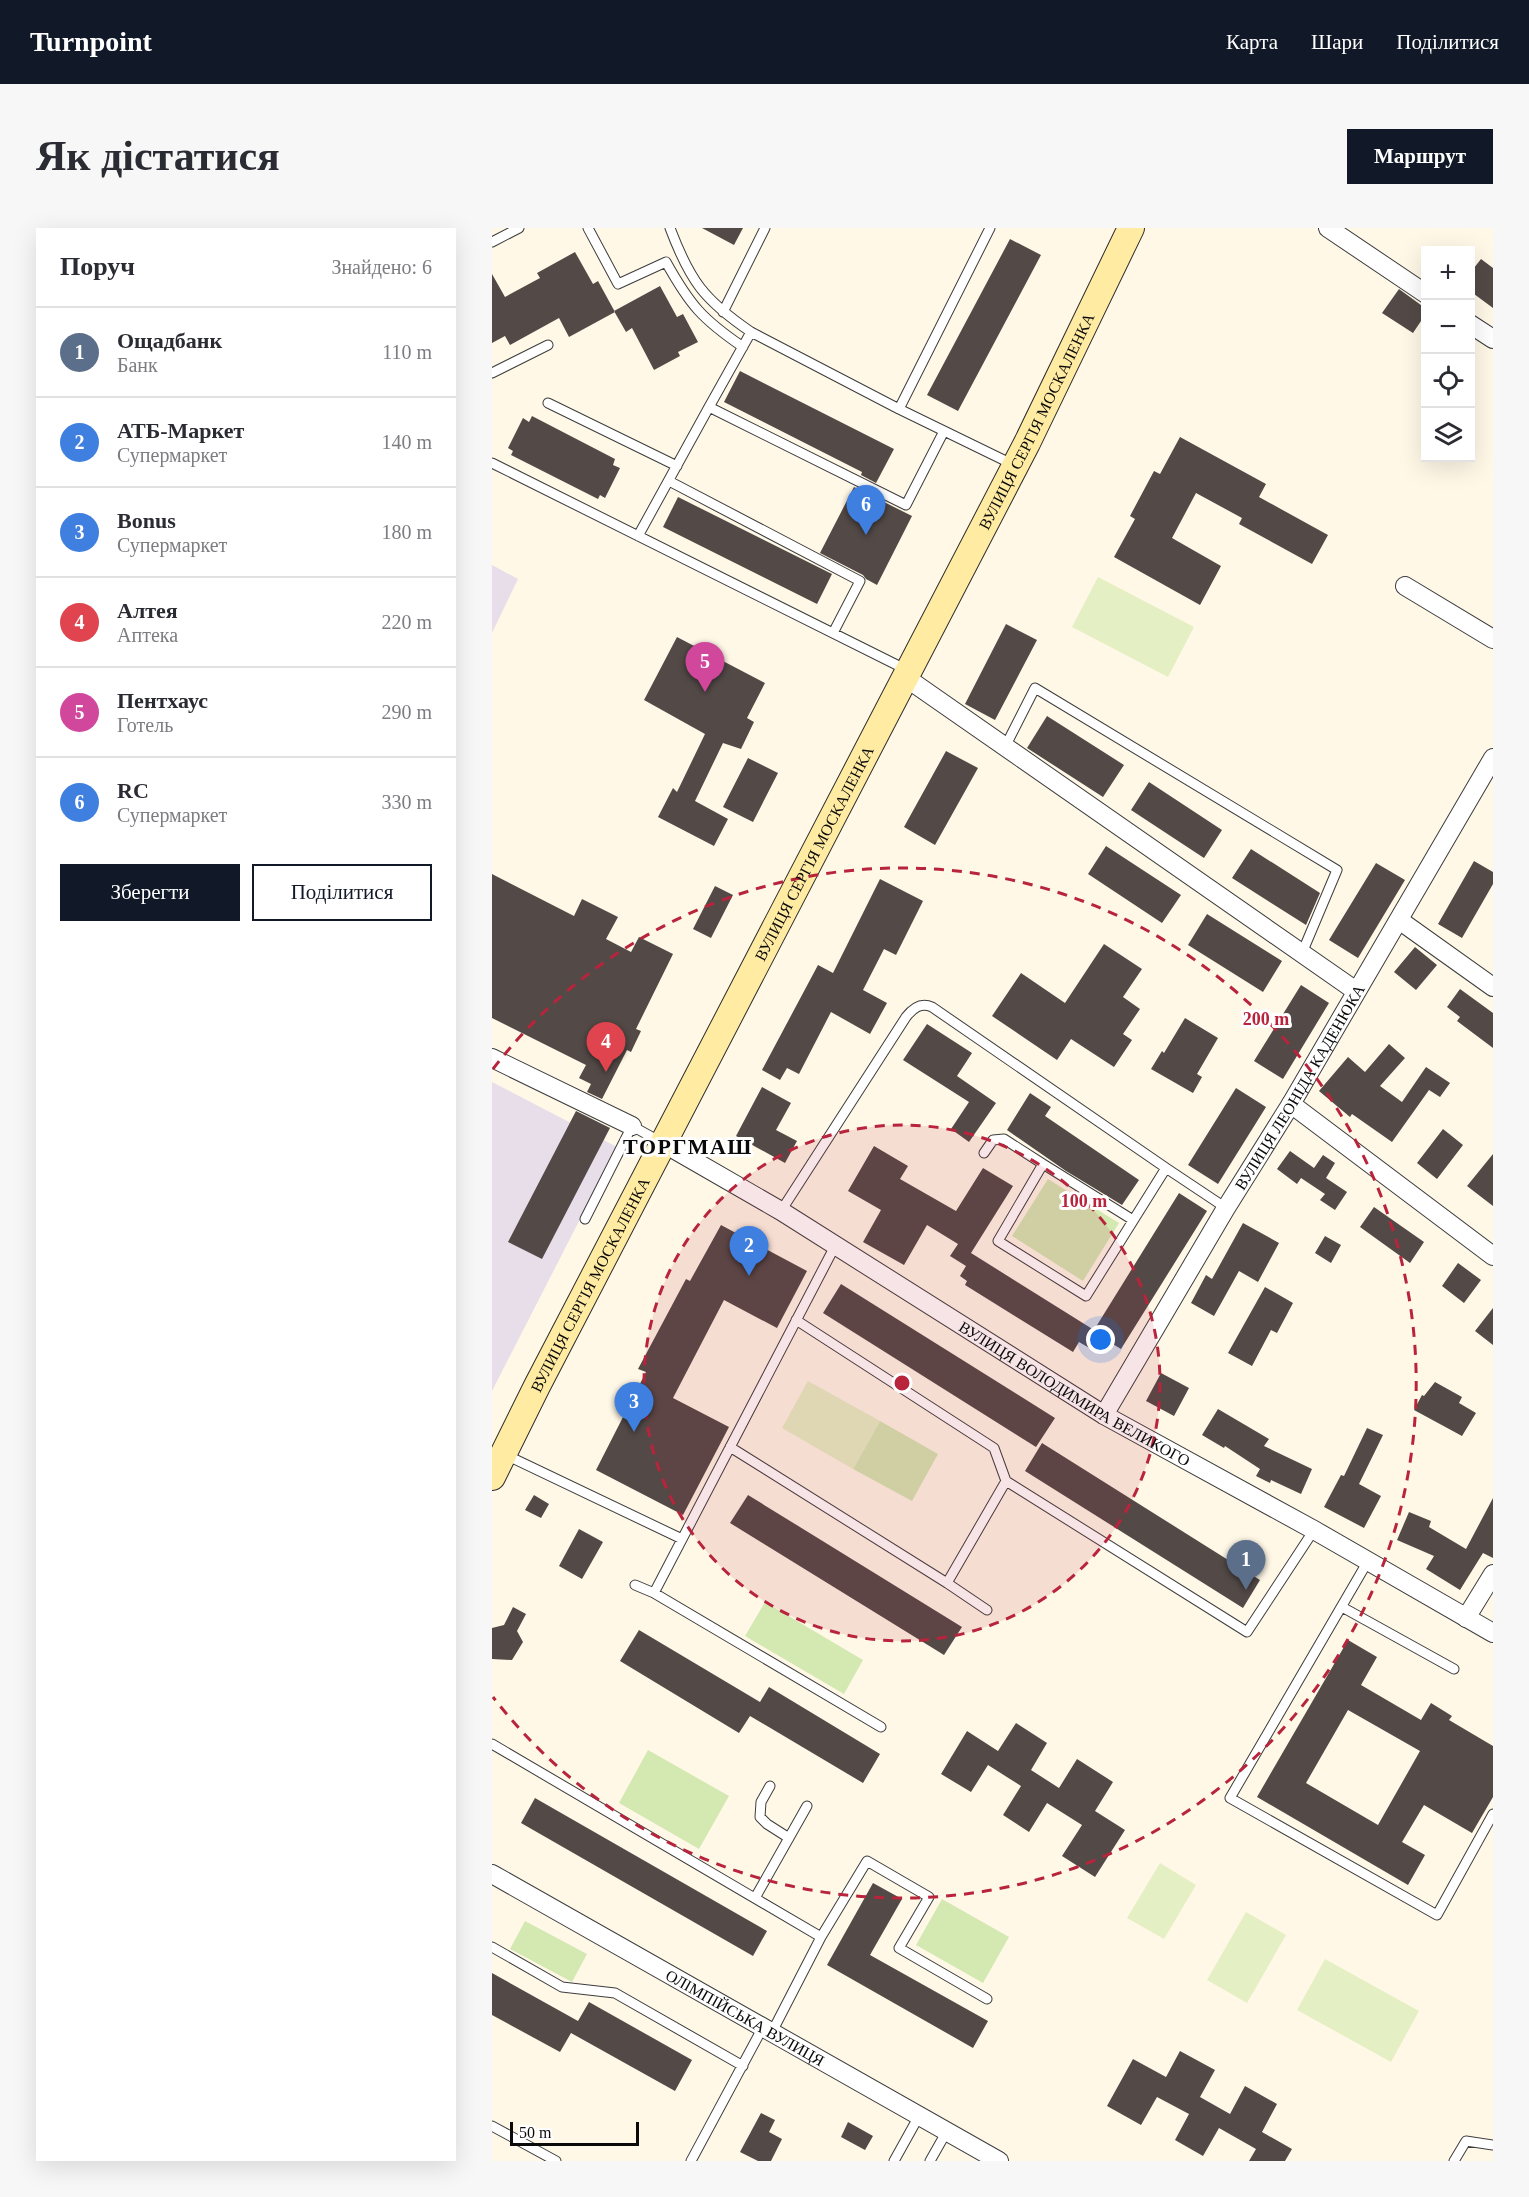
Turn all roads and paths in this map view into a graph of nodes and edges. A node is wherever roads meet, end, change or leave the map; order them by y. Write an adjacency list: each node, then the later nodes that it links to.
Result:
1 (519, 228): 8 (lane)
2 (588, 228): 15 (lane)
3 (670, 228): 10 (lane)
4 (765, 228): 10 (lane)
5 (990, 228): 19 (lane)
6 (1131, 228): 23 (main road, ВУЛИЦЯ СЕРГІЯ МОСКАЛЕНКА)
7 (1328, 228): 9 (street)
8 (492, 242)
9 (1421, 291)
10 (723, 312): 12 (lane)
11 (1475, 327): 13 (street)
12 (751, 332): 15 (lane); 19 (lane)
13 (1493, 339)
14 (548, 345): 16 (lane)
15 (743, 347): 18 (lane)
16 (492, 373)
17 (548, 403): 22 (lane)
18 (709, 407): 20 (lane); 22 (lane)
19 (899, 409): 20 (lane)
20 (944, 431): 23 (lane)
21 (492, 463): 25 (lane)
22 (677, 466): 24 (lane)
23 (1015, 466): 29 (main road, ВУЛИЦЯ СЕРГІЯ МОСКАЛЕНКА)
24 (669, 481): 25 (lane); 27 (lane)
25 (638, 536): 27 (lane)
26 (1405, 585): 28 (street)
27 (833, 633): 29 (lane)
28 (1493, 639)
29 (907, 674): 30 (street); 39 (main road, ВУЛИЦЯ СЕРГІЯ МОСКАЛЕНКА)
30 (1005, 747): 33 (street); 33 (lane)
31 (1493, 758): 32 (street, ВУЛИЦЯ ЛЕОНІДА КАДЕНЮКА)
32 (1399, 920): 34 (street); 35 (street, ВУЛИЦЯ ЛЕОНІДА КАДЕНЮКА)
33 (1302, 953): 35 (street)
34 (1493, 987)
35 (1356, 991): 37 (street, ВУЛИЦЯ ЛЕОНІДА КАДЕНЮКА)
36 (492, 1059): 38 (street)
37 (1291, 1104): 43 (street, ВУЛИЦЯ ЛЕОНІДА КАДЕНЮКА); 48 (street)
38 (632, 1126): 39 (lane); 45 (lane)
39 (663, 1143): 44 (street, ВУЛИЦЯ ВОЛОДИМИРА ВЕЛИКОГО); 52 (main road, ВУЛИЦЯ СЕРГІЯ МОСКАЛЕНКА)
40 (984, 1152): 41 (lane)
41 (1044, 1164): 46 (lane); 46 (lane)
42 (1166, 1168): 43 (lane); 44 (lane); 46 (lane)
43 (1226, 1208): 50 (street, ВУЛИЦЯ ЛЕОНІДА КАДЕНЮКА)
44 (781, 1211): 47 (street, ВУЛИЦЯ ВОЛОДИМИРА ВЕЛИКОГО)
45 (585, 1219)
46 (1133, 1220)
47 (835, 1246): 49 (lane); 50 (street, ВУЛИЦЯ ВОЛОДИМИРА ВЕЛИКОГО)
48 (1493, 1256)
49 (796, 1320): 51 (lane); 54 (lane)
50 (1104, 1415): 55 (street, ВУЛИЦЯ ВОЛОДИМИРА ВЕЛИКОГО)
51 (730, 1447): 56 (lane); 59 (lane)
52 (504, 1454): 53 (main road, ВУЛИЦЯ СЕРГІЯ МОСКАЛЕНКА); 56 (lane)
53 (492, 1477)
54 (1006, 1481): 55 (lane); 59 (lane)
55 (1314, 1530): 57 (street, ВУЛИЦЯ ВОЛОДИМИРА ВЕЛИКОГО)
56 (682, 1539): 61 (lane)
57 (1368, 1561): 62 (lane); 64 (street, ВУЛИЦЯ ВОЛОДИМИРА ВЕЛИКОГО)
58 (1493, 1574): 64 (street)
59 (947, 1583): 63 (lane)
60 (635, 1585): 61 (lane)
61 (654, 1593): 67 (lane)
62 (1342, 1606): 66 (lane); 71 (lane)
63 (987, 1610)
64 (1466, 1618): 65 (street, ВУЛИЦЯ ВОЛОДИМИРА ВЕЛИКОГО)
65 (1493, 1633)
66 (1454, 1669)
67 (881, 1727)
68 (492, 1744): 74 (lane)
69 (770, 1786): 72 (lane)
70 (807, 1806): 72 (lane)
71 (1493, 1814)
72 (789, 1838): 74 (lane)
73 (493, 1876): 78 (street, ОЛІМПІЙСЬКА ВУЛИЦЯ)
74 (755, 1898): 75 (lane)
75 (821, 1937): 77 (lane); 78 (lane)
76 (492, 1947): 79 (lane)
77 (987, 1999)
78 (768, 2030): 79 (lane); 80 (street, ОЛІМПІЙСЬКА ВУЛИЦЯ)
79 (742, 2066): 85 (lane)
80 (920, 2116): 82 (street, ОЛІМПІЙСЬКА ВУЛИЦЯ); 86 (lane)
81 (492, 2126): 84 (lane)
82 (947, 2131): 87 (lane); 88 (street, ОЛІМПІЙСЬКА ВУЛИЦЯ)
83 (1493, 2145): 89 (lane)
84 (556, 2161)
85 (691, 2161)
86 (894, 2161)
87 (930, 2161)
88 (999, 2161)
89 (1454, 2161)

